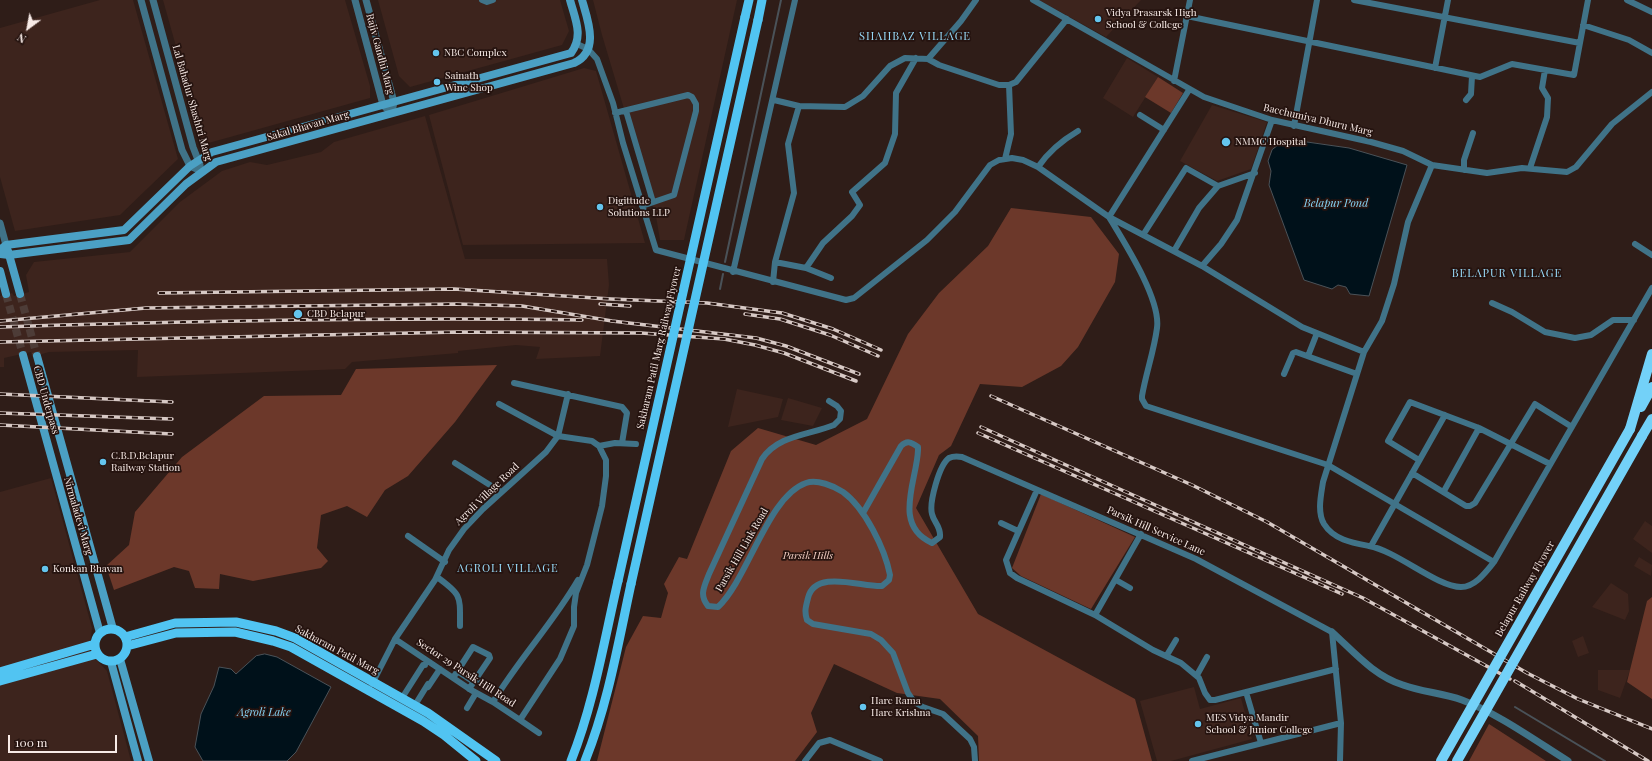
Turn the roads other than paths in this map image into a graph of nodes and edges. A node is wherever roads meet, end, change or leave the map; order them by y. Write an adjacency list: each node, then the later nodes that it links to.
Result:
1 (141, 0): 56 (street, Lal Bahadur Shashtri Marg)
2 (153, 0): 53 (street, Lal Bahadur Shashtri Marg)
3 (355, 0): 42 (street, Rajiv Gandhi Marg)
4 (366, 0): 41 (street, Rajiv Gandhi Marg)
5 (482, 0): 6 (street)
6 (493, 0)
7 (570, 0): 27 (main road)
8 (582, 0): 28 (main road)
9 (749, 0): 176 (main road, Sakharam Patil Marg Railway Flyover, bridge)
10 (762, 0): 177 (main road, bridge)
11 (795, 0): 39 (street)
12 (976, 0): 31 (street)
13 (1033, 0): 23 (street, Bacchumiya Dhuru Marg)
14 (1190, 0): 21 (street)
15 (1317, 0): 25 (street)
16 (1354, 0): 22 (street)
17 (1448, 0): 22 (street)
18 (1588, 0): 24 (street)
19 (1627, 0): 20 (street)
20 (1652, 12)
21 (1187, 16): 25 (street); 35 (street)
22 (1444, 17): 26 (street); 32 (street)
23 (1067, 19): 35 (street, Bacchumiya Dhuru Marg); 36 (street)
24 (1583, 25): 26 (street); 29 (street)
25 (1310, 41): 32 (street); 49 (street)
26 (1580, 43): 33 (street)
27 (577, 44): 28 (street); 41 (main road, Sakal Bhavan Marg)
28 (588, 49): 45 (main road, Sakal Bhavan Marg); 46 (street)
29 (1652, 53)
30 (916, 58): 31 (street); 43 (street); 76 (street)
31 (928, 59): 36 (street)
32 (1435, 68): 34 (street)
33 (1545, 70): 34 (street); 58 (street)
34 (1472, 76): 40 (street)
35 (1174, 81): 37 (street, Bacchumiya Dhuru Marg)
36 (1009, 86): 54 (street)
37 (1189, 90): 48 (street, Bacchumiya Dhuru Marg); 50 (street)
38 (1652, 92): 58 (street, Bacchumiya Dhuru Marg)
39 (774, 100): 43 (street); 78 (street)
40 (1466, 100)
41 (394, 102): 42 (main road, Sakal Bhavan Marg); 45 (street, Rajiv Gandhi Marg)
42 (383, 105): 45 (street, Rajiv Gandhi Marg); 53 (main road, Sakal Bhavan Marg)
43 (799, 106): 74 (street)
44 (626, 111): 46 (street); 63 (street); 63 (street)
45 (391, 113): 60 (main road, Sakal Bhavan Marg)
46 (616, 113): 64 (street)
47 (1140, 115): 50 (street)
48 (1272, 120): 49 (street, Bacchumiya Dhuru Marg); 61 (street)
49 (1294, 126): 55 (street, Bacchumiya Dhuru Marg)
50 (1164, 130): 65 (street)
51 (1078, 131): 57 (street)
52 (1473, 132): 59 (street)
53 (199, 159): 56 (main road, Sakal Bhavan Marg); 60 (street, Lal Bahadur Shashtri Marg)
54 (1005, 159): 57 (street); 80 (street)
55 (1432, 165): 59 (street, Bacchumiya Dhuru Marg); 87 (street)
56 (190, 166): 60 (street, Lal Bahadur Shashtri Marg); 69 (main road, Sakal Bhavan Marg)
57 (1038, 167): 65 (street)
58 (1530, 168): 59 (street, Bacchumiya Dhuru Marg)
59 (1464, 170)
60 (201, 171): 73 (main road, Sakal Bhavan Marg)
61 (1254, 172): 62 (street); 75 (street)
62 (1218, 186): 67 (street); 70 (street)
63 (653, 202): 64 (street)
64 (642, 206): 78 (street)
65 (1110, 217): 67 (street); 116 (street)
66 (0, 223): 69 (street)
67 (1143, 235): 70 (street)
68 (1636, 244): 72 (street)
69 (3, 247): 73 (main road)
70 (1174, 251): 75 (street)
71 (0, 254): 73 (main road, Sakal Bhavan Marg)
72 (1652, 255)
73 (9, 256): 83 (main road)
74 (775, 262): 76 (street); 80 (street)
75 (1202, 266): 86 (street)
76 (806, 268): 79 (street)
77 (0, 271): 82 (main road)
78 (733, 272): 80 (street)
79 (831, 278)
80 (773, 282)
81 (1652, 288): 85 (street)
82 (6, 294)
83 (20, 294)
84 (1492, 303): 85 (street)
85 (1634, 320): 102 (street)
86 (1317, 333): 87 (street); 91 (street)
87 (1364, 352): 93 (street)
88 (1652, 354): 104 (highway)
89 (23, 355): 112 (main road, CBD Underpass)
90 (37, 356): 111 (main road, CBD Underpass)
91 (1308, 356): 92 (street); 93 (street)
92 (1284, 374)
93 (1357, 374): 116 (street)
94 (514, 382): 96 (street)
95 (1652, 387): 104 (highway)
96 (568, 394): 105 (street); 107 (street)
97 (829, 401): 122 (street, Parsik Hill Link Road)
98 (499, 404): 105 (street)
99 (1445, 415): 103 (street); 113 (street); 113 (street)
100 (1652, 420): 106 (highway)
101 (1652, 425): 106 (highway)
102 (1572, 427): 109 (street); 115 (street)
103 (1479, 428): 109 (street); 119 (street)
104 (1630, 429): 183 (highway, Belapur Railway Flyover, bridge)
105 (558, 436): 110 (street); 120 (street, Agroli Village Road)
106 (1642, 436): 184 (highway, bridge)
107 (622, 443): 108 (street); 110 (street)
108 (636, 444)
109 (1510, 444): 115 (street); 119 (street)
110 (599, 446): 130 (street, Sector 29 Parsik Hill Road)
111 (62, 447): 136 (main road, Nirmaladevi Marg)
112 (50, 451): 138 (main road, Nirmaladevi Marg)
113 (1420, 460): 117 (street)
114 (455, 463): 120 (street)
115 (1550, 464): 129 (street)
116 (1328, 465): 121 (street); 127 (street)
117 (1412, 473): 119 (street); 121 (street)
118 (1037, 490): 122 (street, Parsik Hill Service Lane); 124 (street); 125 (street, Parsik Hill Service Lane)
119 (1444, 491)
120 (501, 492): 128 (street, Agroli Village Road)
121 (1395, 504): 127 (street); 129 (street)
122 (863, 513): 180 (street, Parsik Hill Link Road)
123 (1002, 523): 124 (street)
124 (1018, 531): 134 (street)
125 (1141, 534): 132 (street); 137 (street, Parsik Hill Service Lane)
126 (408, 536): 128 (street)
127 (1371, 546): 129 (street)
128 (445, 562): 131 (street, Agroli Village Road)
129 (1494, 562)
130 (587, 565): 165 (street); 168 (street, Sector 29 Parsik Hill Road)
131 (436, 577): 135 (street); 140 (street, Agroli Village Road)
132 (1116, 580): 133 (street); 134 (street)
133 (1130, 588)
134 (1095, 615): 145 (street)
135 (460, 626)
136 (113, 629): 138 (main road); 139 (main road)
137 (1332, 632): 151 (street); 185 (street)
138 (100, 633): 142 (main road)
139 (125, 637): 143 (main road); 158 (main road, Sakharam Patil Marg)
140 (395, 639): 150 (street, Sector 29 Parsik Hill Road); 158 (street, Agroli Village Road)
141 (1176, 640): 145 (street)
142 (95, 644): 144 (main road); 153 (main road)
143 (127, 646): 147 (main road); 161 (main road, Sakharam Patil Marg)
144 (97, 654): 148 (main road); 156 (main road)
145 (1167, 655): 154 (street)
146 (1207, 657): 154 (street)
147 (120, 659): 148 (main road); 173 (main road)
148 (111, 662): 172 (main road)
149 (425, 665): 164 (street)
150 (440, 669): 155 (street, Sector 29 Parsik Hill Road); 166 (street)
151 (1336, 669): 162 (street); 169 (street)
152 (457, 671): 155 (street); 157 (street); 157 (street)
153 (0, 672)
154 (1197, 675): 162 (street)
155 (453, 678): 159 (street, Sector 29 Parsik Hill Road)
156 (0, 681)
157 (475, 681): 159 (street); 160 (street)
158 (374, 682): 161 (street, Agroli Village Road); 164 (main road, Sakharam Patil Marg)
159 (469, 689): 163 (street, Sector 29 Parsik Hill Road)
160 (490, 690)
161 (369, 691): 174 (main road, Sakharam Patil Marg)
162 (1246, 692): 171 (street)
163 (476, 693): 165 (street, Sector 29 Parsik Hill Road); 167 (street)
164 (402, 698): 166 (main road, Sakharam Patil Marg)
165 (493, 702): 168 (street, Sector 29 Parsik Hill Road)
166 (415, 705): 175 (main road, Sakharam Patil Marg)
167 (467, 708)
168 (520, 720): 170 (street)
169 (1341, 723): 171 (street); 182 (street)
170 (540, 733)
171 (1261, 743): 181 (street)
172 (138, 761)
173 (148, 761)
174 (476, 761)
175 (496, 761)
176 (571, 761)
177 (585, 761)
178 (805, 761): 179 (street)
179 (880, 761)
180 (975, 761)
181 (1192, 761)
182 (1340, 761)
183 (1441, 761)
184 (1457, 761)
185 (1568, 761)

